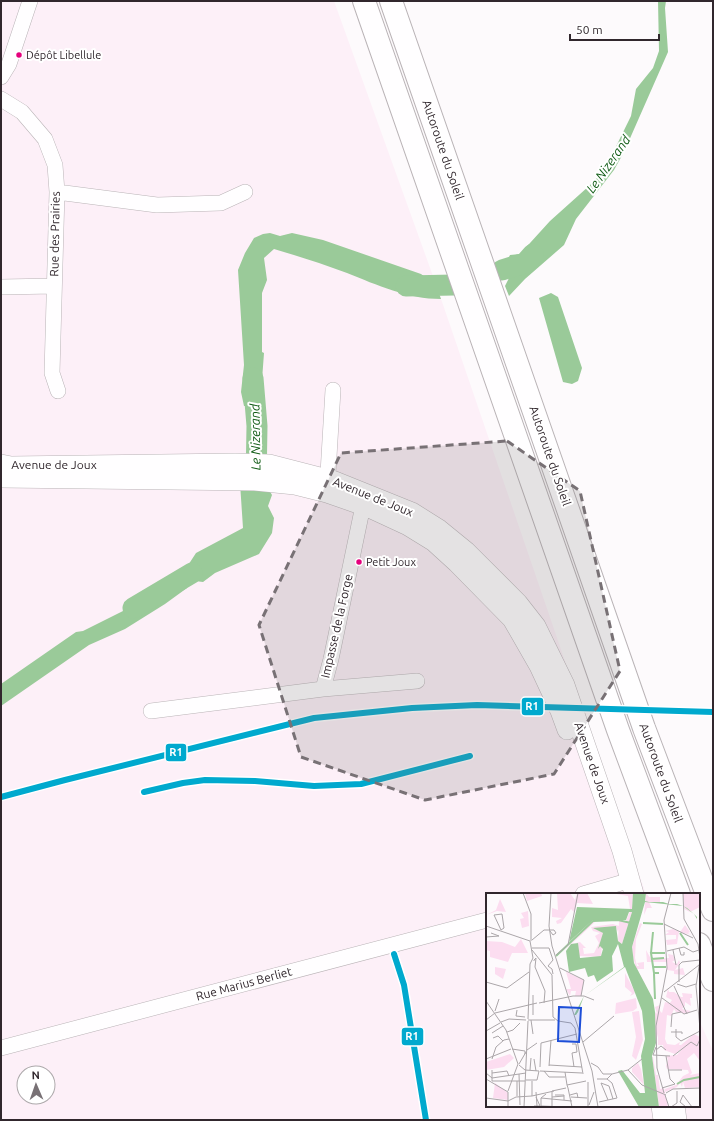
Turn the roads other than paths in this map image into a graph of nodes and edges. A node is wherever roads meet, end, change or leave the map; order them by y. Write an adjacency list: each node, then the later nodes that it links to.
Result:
1 (30, 1): 4 (street)
2 (364, 1): 22 (highway)
3 (392, 1): 23 (highway, Autoroute du Soleil)
4 (1, 77)
5 (1, 99): 6 (street, Rue des Prairies)
6 (57, 192): 7 (street); 8 (street, Rue des Prairies)
7 (245, 192)
8 (54, 286): 9 (street); 10 (street, Rue des Prairies)
9 (1, 287)
10 (58, 390)
11 (333, 390): 15 (street)
12 (1, 464): 13 (main road, Avenue de Joux)
13 (235, 472): 14 (main road, Avenue de Joux); 15 (main road, Avenue de Joux)
14 (1, 478)
15 (327, 486): 16 (main road, Avenue de Joux)
16 (365, 499): 18 (street, Impasse de la Forge); 20 (main road, Avenue de Joux)
17 (417, 681): 18 (street, Impasse de la Forge)
18 (323, 689): 19 (street, Impasse de la Forge)
19 (151, 711)
20 (626, 888): 21 (street)
21 (590, 893)
22 (679, 893)
23 (713, 910)
24 (486, 920): 27 (street, Rue Marius Berliet)
25 (700, 947): 26 (highway)
26 (713, 980)
27 (1, 1048)
28 (661, 1107): 30 (main road)
29 (675, 1107): 31 (main road)
30 (663, 1120)
31 (677, 1120)

